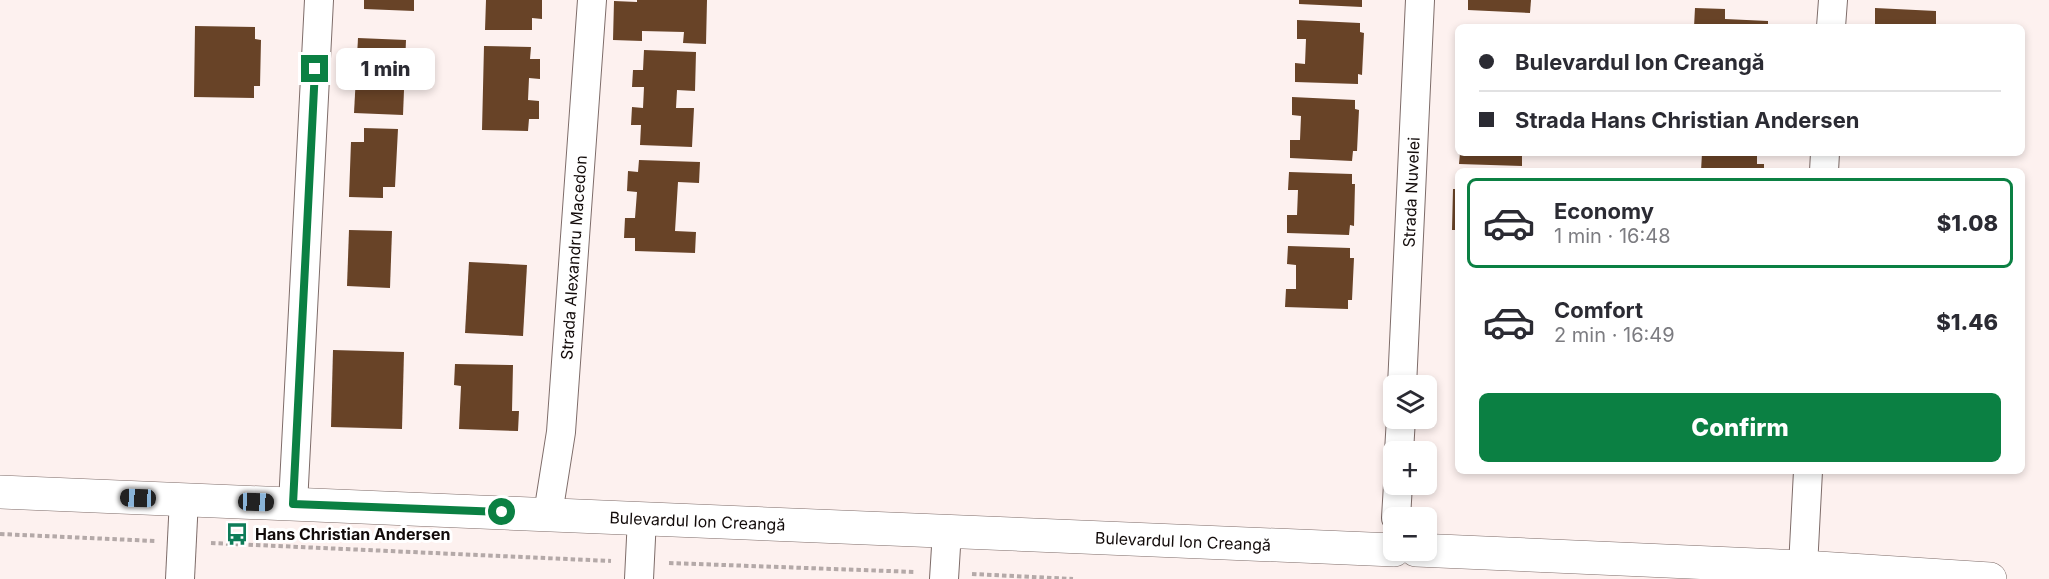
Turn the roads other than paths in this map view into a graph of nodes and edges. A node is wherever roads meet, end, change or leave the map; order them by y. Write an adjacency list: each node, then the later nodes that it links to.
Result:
1 (319, 0): 10 (street)
2 (592, 0): 11 (street, Strada Alexandru Macedon)
3 (1420, 0): 6 (street, Strada Nuvelei)
4 (1833, 0): 5 (street)
5 (1831, 24)
6 (1403, 375)
7 (1808, 474): 16 (street)
8 (0, 492): 9 (street, Bulevardul Ion Creangă)
9 (184, 499): 10 (street, Bulevardul Ion Creangă); 19 (street)
10 (293, 504): 11 (street, Bulevardul Ion Creangă)
11 (548, 514): 12 (street, Bulevardul Ion Creangă)
12 (642, 518): 13 (street, Bulevardul Ion Creangă); 17 (street)
13 (947, 531): 14 (street, Bulevardul Ion Creangă); 18 (street)
14 (1383, 550)
15 (1437, 551): 16 (street)
16 (1803, 567): 20 (street)
17 (640, 571)
18 (944, 576)
19 (180, 579)
20 (1990, 579)

